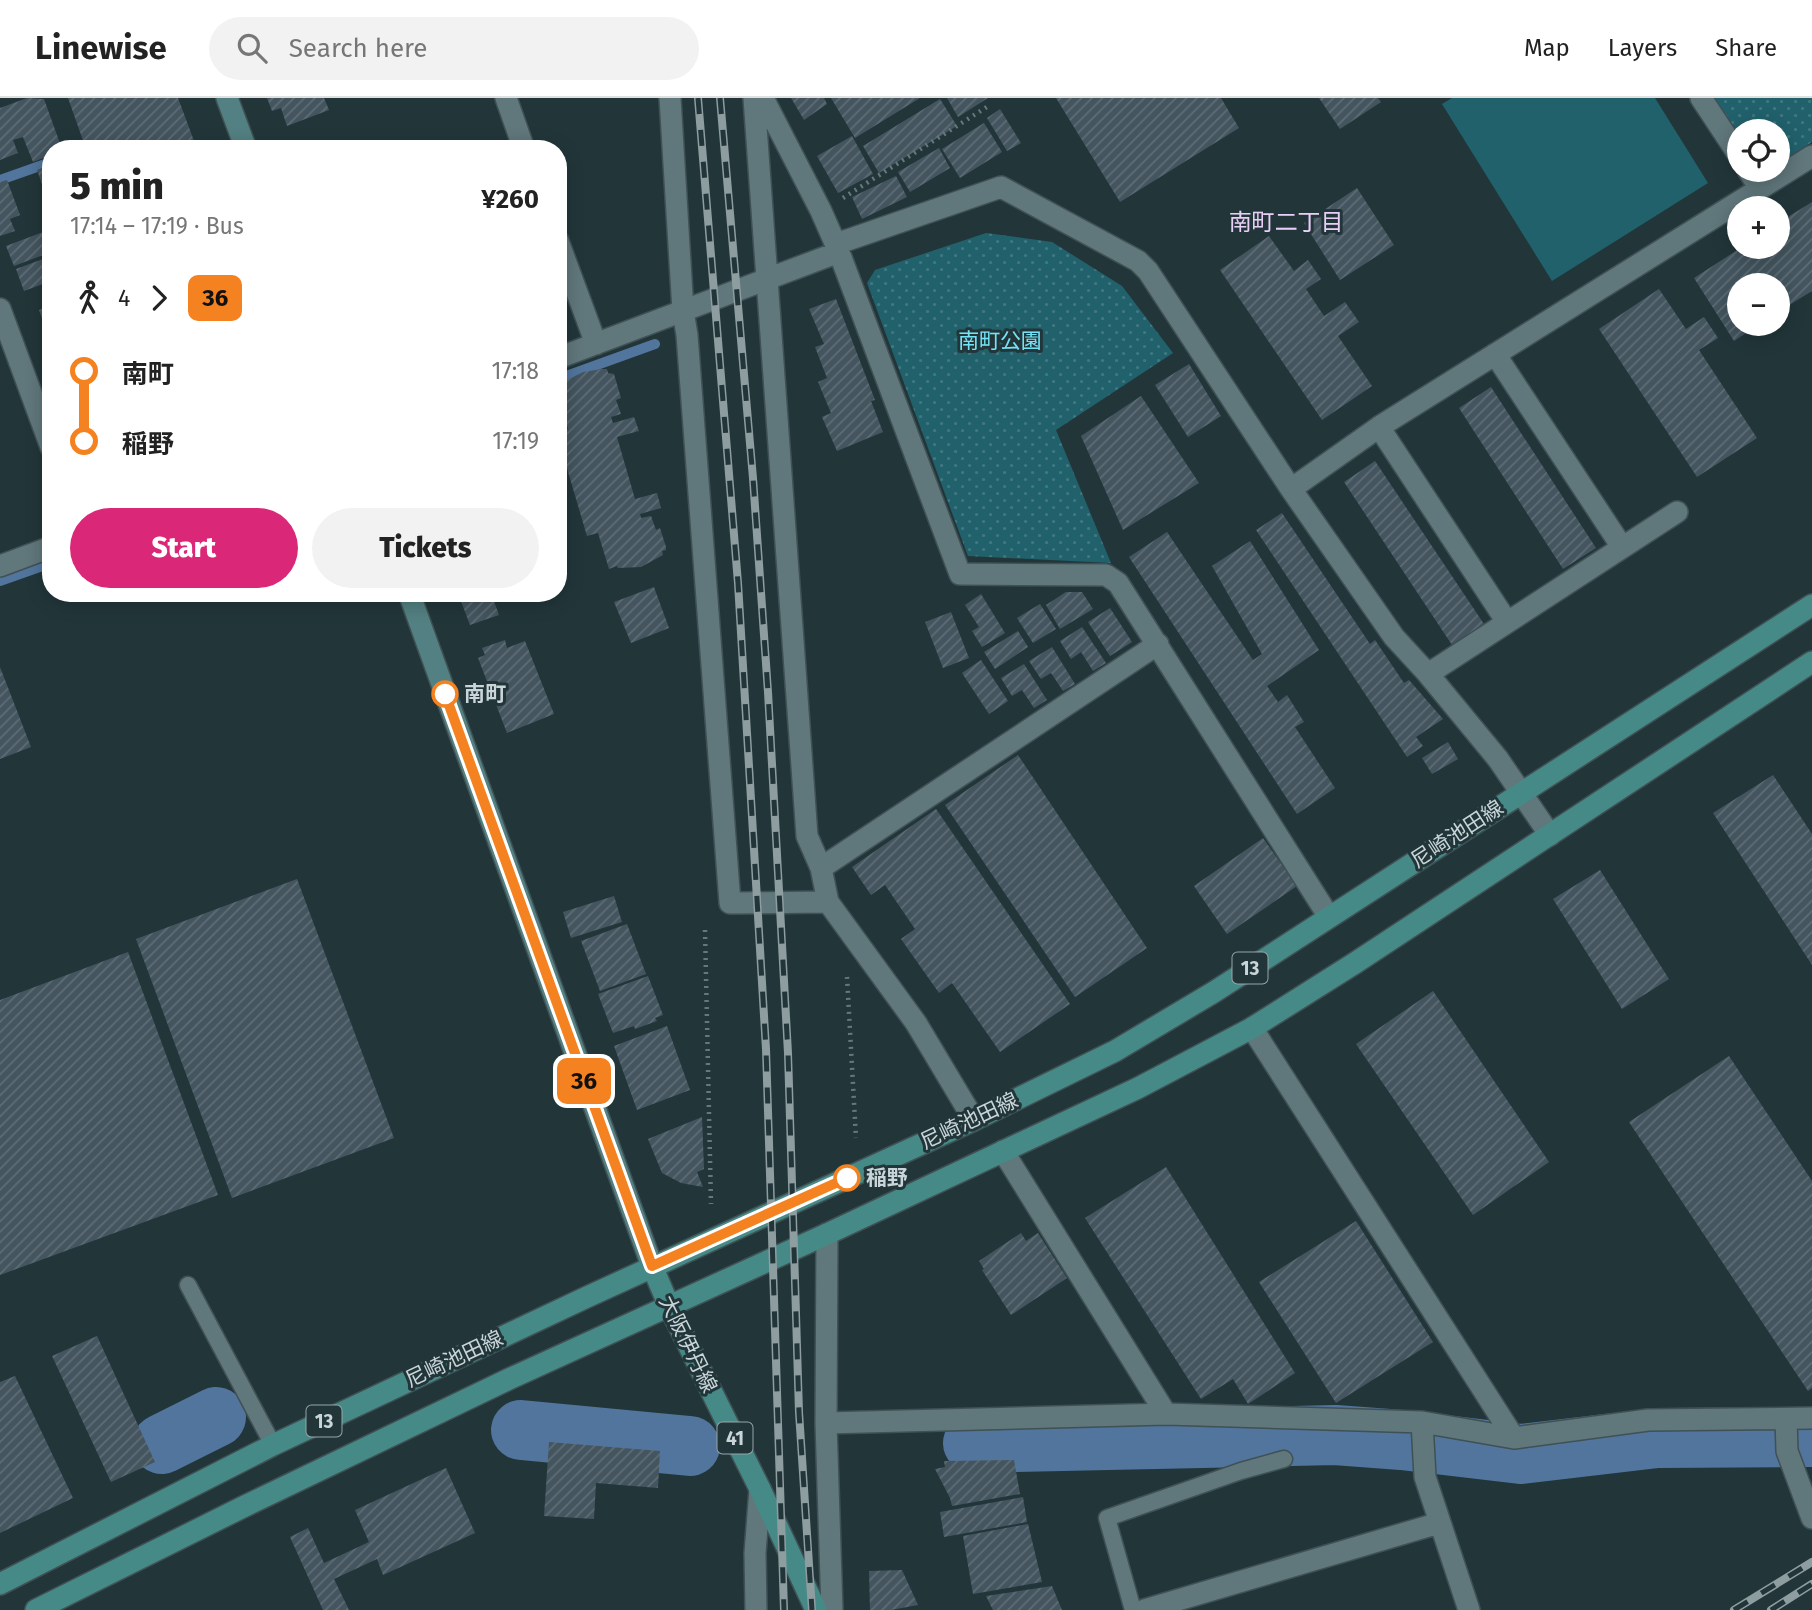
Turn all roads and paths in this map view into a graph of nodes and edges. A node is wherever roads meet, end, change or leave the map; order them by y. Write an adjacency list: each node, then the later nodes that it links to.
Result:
1 (227, 98): 9 (main road)
2 (506, 98): 10 (street)
3 (670, 98): 19 (street)
4 (754, 98): 17 (street)
5 (763, 98): 14 (street)
6 (1701, 98): 8 (street)
7 (990, 105): 14 (path)
8 (1727, 137)
9 (243, 140)
10 (521, 140)
11 (1812, 156): 13 (street)
12 (1756, 182): 13 (street)
13 (1760, 189): 21 (street)
14 (821, 211): 15 (street)
15 (838, 248): 17 (street); 25 (street); 33 (street)
16 (567, 265): 20 (street)
17 (768, 277): 19 (street); 38 (street)
18 (0, 309): 23 (street)
19 (682, 311): 20 (street); 39 (street)
20 (596, 344): 22 (street)
21 (1495, 354): 24 (street); 27 (street)
22 (567, 355)
23 (42, 423)
24 (1378, 427): 25 (street); 32 (street)
25 (1291, 489): 35 (street)
26 (1677, 512): 27 (street)
27 (1622, 547): 32 (street)
28 (42, 550): 29 (street)
29 (0, 566)
30 (412, 602): 49 (main road)
31 (1812, 605): 36 (main road, 尼崎池田線 / 13)
32 (1507, 622): 35 (street)
33 (1158, 644): 38 (street); 40 (street)
34 (1812, 662): 37 (main road, 尼崎池田線 / 13)
35 (1428, 674): 36 (street)
36 (1521, 792): 37 (street); 40 (main road, 尼崎池田線 / 13)
37 (1550, 835): 43 (main road, 尼崎池田線 / 13)
38 (821, 867): 39 (street)
39 (828, 902): 41 (street)
40 (1329, 917): 44 (main road, 尼崎池田線 / 13)
41 (844, 924): 44 (street); 45 (path)
42 (705, 930): 47 (path)
43 (1252, 1028): 46 (main road, 尼崎池田線 / 13); 57 (street)
44 (974, 1120): 49 (main road, 尼崎池田線 / 13)
45 (856, 1138)
46 (1003, 1151): 48 (main road, 尼崎池田線 / 13); 52 (street)
47 (711, 1204)
48 (827, 1234): 51 (main road, 尼崎池田線 / 13); 56 (street)
49 (652, 1266): 51 (main road, 大阪伊丹線 / 41); 58 (main road, 尼崎池田線 / 13)
50 (188, 1285): 58 (lane)
51 (669, 1306): 60 (main road, 大阪伊丹線 / 41); 64 (main road, 尼崎池田線 / 13)
52 (1166, 1414): 55 (street); 56 (street)
53 (1812, 1418): 54 (street)
54 (1786, 1419): 57 (street); 61 (street)
55 (1422, 1422): 57 (street); 62 (street)
56 (826, 1423): 67 (street)
57 (1514, 1438)
58 (273, 1445): 63 (main road, 尼崎池田線 / 13)
59 (1284, 1459): 68 (lane)
60 (760, 1489): 65 (street); 66 (main road, 大阪伊丹線 / 41)
61 (1812, 1518)
62 (1440, 1523): 69 (street); 70 (street)
63 (0, 1584)
64 (36, 1610)
65 (756, 1610)
66 (816, 1610)
67 (832, 1610)
68 (1133, 1610)
69 (1144, 1610)
70 (1469, 1610)

